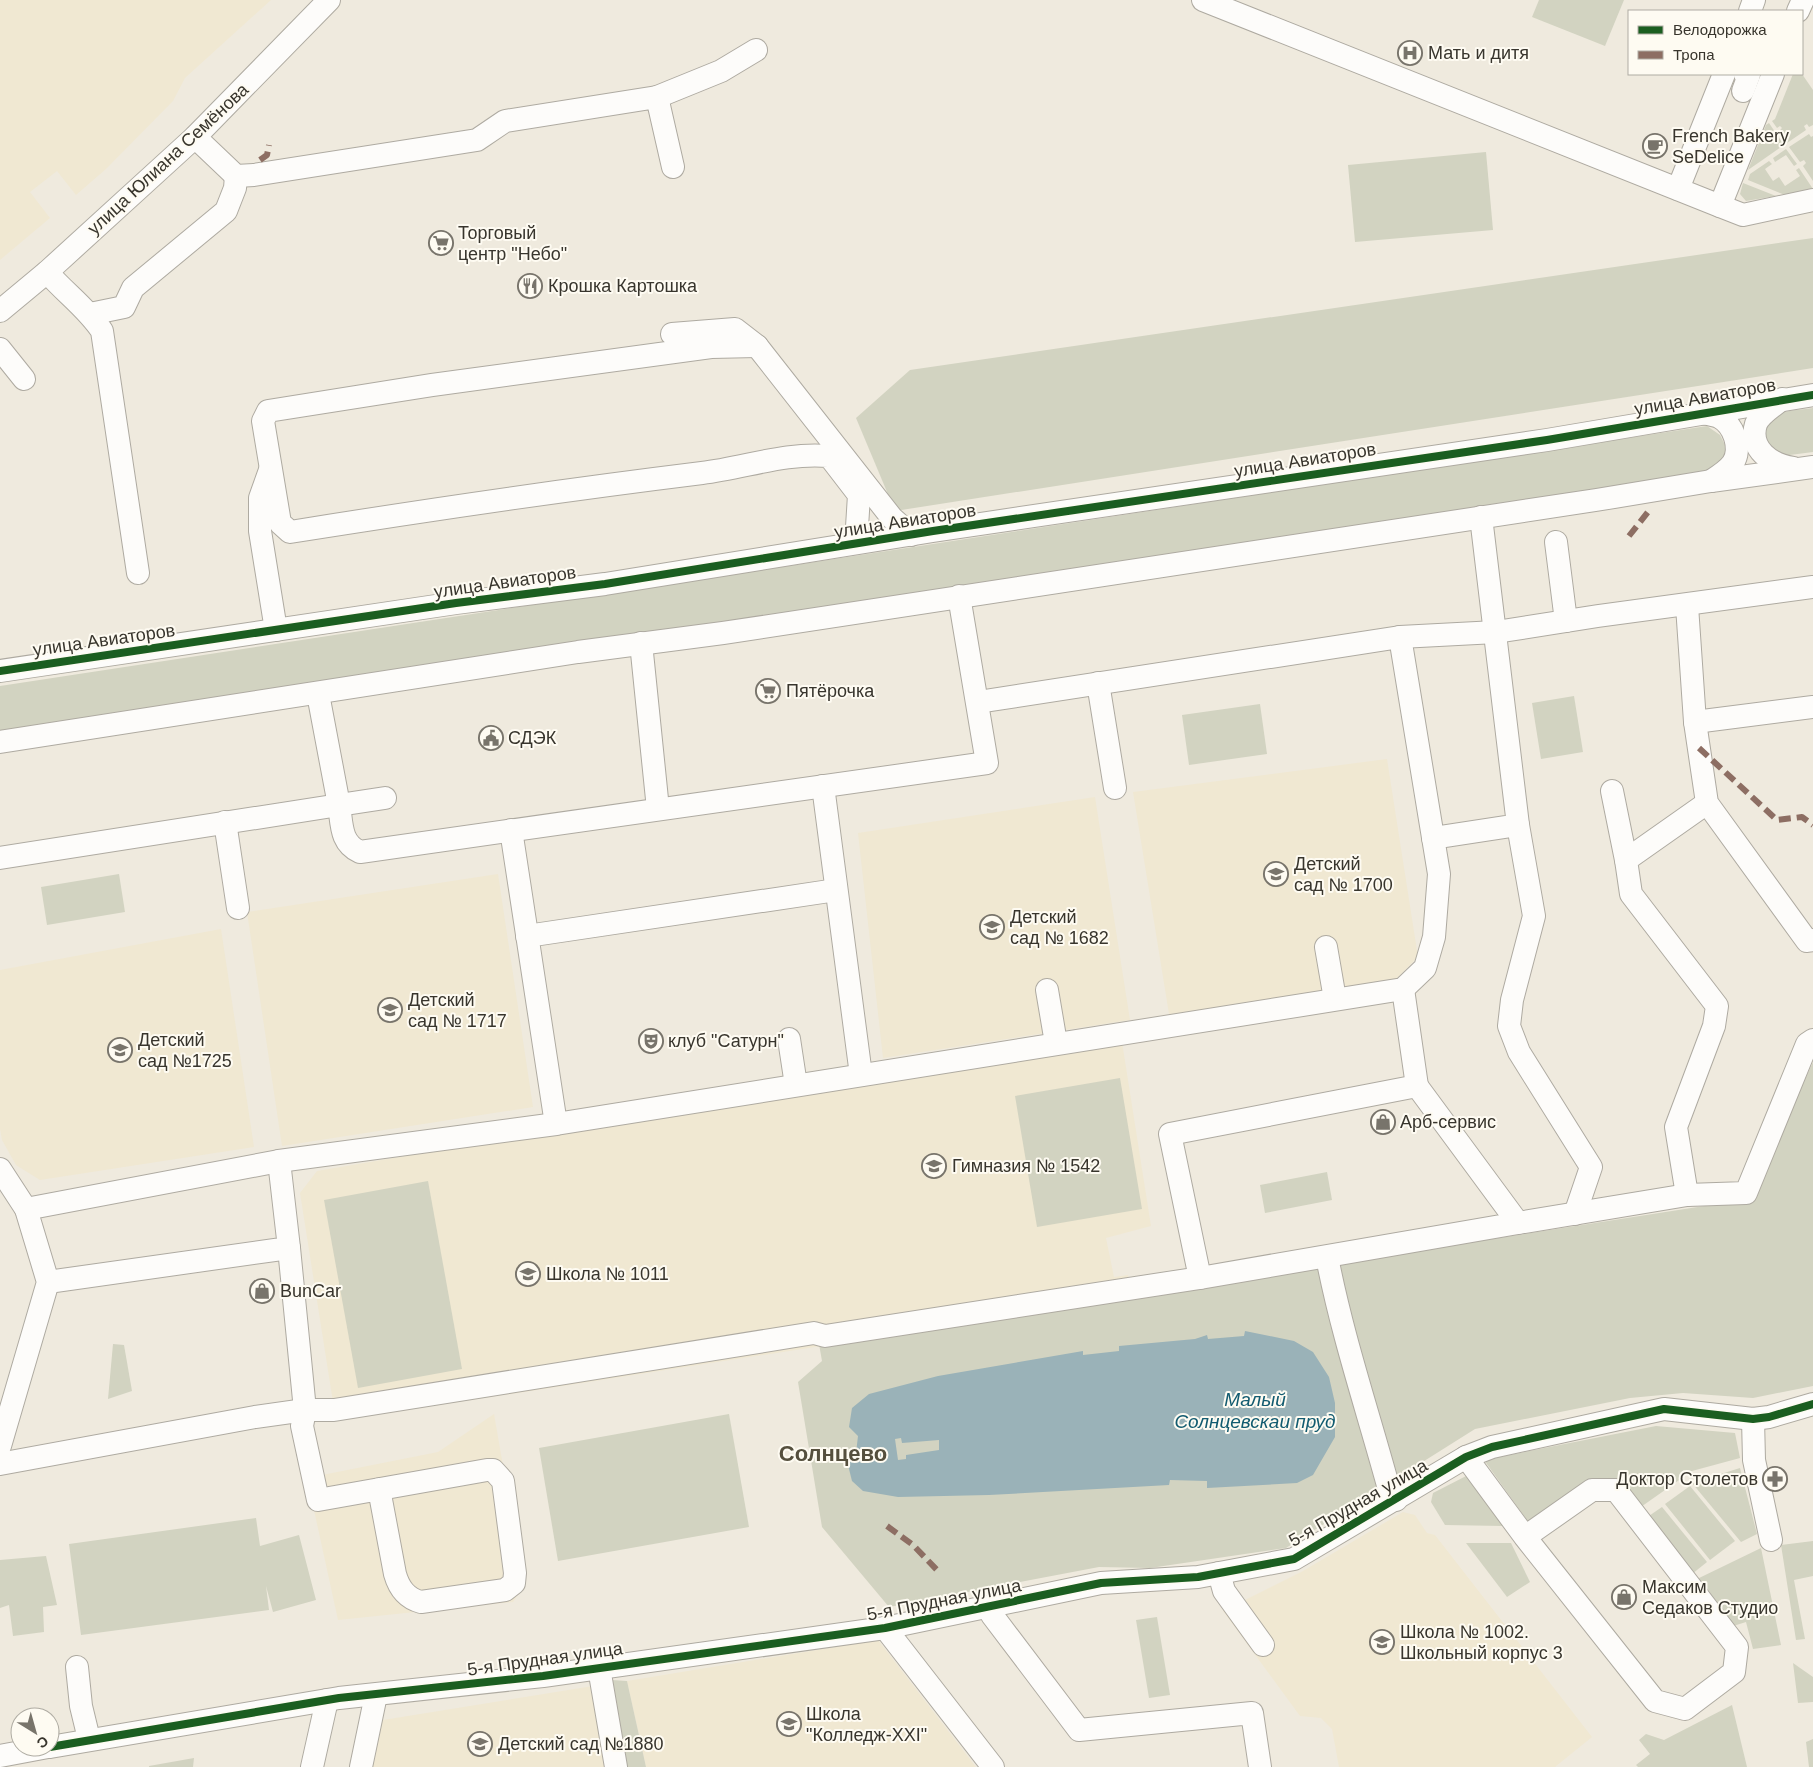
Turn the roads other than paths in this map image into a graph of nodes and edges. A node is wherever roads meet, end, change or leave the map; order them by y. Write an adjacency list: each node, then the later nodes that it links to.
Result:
1 (329, 0): 7 (street, улица Юлиана Семёнова)
2 (1203, 0): 10 (street)
3 (756, 50): 6 (street)
4 (1724, 75): 10 (street)
5 (1774, 75): 12 (street)
6 (657, 97): 8 (street); 9 (street)
7 (195, 137): 9 (street); 13 (street, улица Юлиана Семёнова)
8 (673, 167)
9 (236, 176): 15 (street)
10 (1678, 189): 12 (street)
11 (1813, 200): 12 (street)
12 (1720, 206)
13 (47, 272): 14 (street, улица Юлиана Семёнова); 15 (street)
14 (0, 311)
15 (90, 314): 30 (street)
16 (672, 334): 17 (street)
17 (757, 346): 24 (street); 27 (street)
18 (0, 349): 19 (street)
19 (24, 379)
20 (1813, 395): 21 (street, улица Авиаторов)
21 (1783, 399): 22 (street, улица Авиаторов); 23 (street)
22 (1700, 412): 25 (street); 27 (street, улица Авиаторов)
23 (1806, 468): 25 (street)
24 (270, 469): 29 (street); 35 (street)
25 (1711, 480): 26 (street)
26 (1481, 517): 32 (street); 36 (street)
27 (911, 535): 29 (street, улица Авиаторов)
28 (1556, 542): 34 (street)
29 (856, 543): 35 (street, улица Авиаторов)
30 (138, 573)
31 (1813, 588): 33 (street)
32 (959, 596): 38 (street); 42 (street)
33 (1687, 606): 34 (street); 44 (street)
34 (1566, 621): 36 (street)
35 (276, 630): 39 (street, улица Авиаторов)
36 (1496, 632): 37 (street); 54 (street)
37 (1400, 637): 40 (street); 56 (street)
38 (642, 643): 41 (street); 52 (street)
39 (0, 671)
40 (1098, 683): 42 (street); 47 (street)
41 (318, 694): 45 (street); 51 (street)
42 (978, 702): 46 (street)
43 (1813, 706): 44 (street)
44 (1695, 722): 50 (street)
45 (0, 742)
46 (823, 786): 52 (street); 59 (street)
47 (1115, 788)
48 (1612, 791): 58 (street)
49 (385, 798): 51 (street)
50 (1707, 803): 58 (street); 62 (street)
51 (338, 805): 53 (street); 55 (street)
52 (658, 809): 55 (street)
53 (225, 822): 57 (street); 60 (street)
54 (1518, 825): 56 (street); 78 (street)
55 (511, 830): 61 (street)
56 (1433, 838): 64 (street)
57 (0, 858)
58 (1626, 860): 76 (street)
59 (836, 890): 61 (street); 70 (street)
60 (238, 908)
61 (527, 936): 73 (street)
62 (1813, 940)
63 (1326, 947): 66 (street)
64 (1403, 989): 66 (street); 72 (street)
65 (1047, 990): 69 (street)
66 (1335, 999): 69 (street)
67 (789, 1039): 71 (street)
68 (1813, 1040): 76 (street)
69 (1056, 1043): 70 (street)
70 (861, 1075): 71 (street)
71 (796, 1085): 73 (street)
72 (1417, 1086): 79 (street); 82 (street)
73 (556, 1124): 74 (street)
74 (279, 1161): 77 (street); 80 (street)
75 (0, 1169): 77 (street)
76 (1687, 1195): 78 (street)
77 (26, 1209): 83 (street)
78 (1575, 1214): 79 (street)
79 (1518, 1223): 81 (street)
80 (289, 1248): 83 (street); 85 (street)
81 (1327, 1257): 82 (street); 91 (street)
82 (1200, 1278): 85 (street)
83 (48, 1282): 87 (street)
84 (1813, 1405): 86 (street, 5-я Прудная улица)
85 (305, 1410): 89 (street); 90 (street)
86 (1753, 1419): 88 (street, 5-я Прудная улица); 93 (street)
87 (0, 1446)
88 (1466, 1457): 91 (street, 5-я Прудная улица); 92 (street)
89 (0, 1464)
90 (379, 1489): 90 (street)
91 (1396, 1500): 94 (street, 5-я Прудная улица)
92 (1526, 1537): 92 (street)
93 (1772, 1540)
94 (1219, 1573): 95 (street, 5-я Прудная улица); 97 (street)
95 (992, 1606): 96 (street, 5-я Прудная улица); 108 (street)
96 (885, 1628): 99 (street, 5-я Прудная улица); 107 (street)
97 (1263, 1645)
98 (77, 1667): 102 (street)
99 (599, 1668): 100 (street, 5-я Прудная улица); 106 (street)
100 (376, 1695): 101 (street, 5-я Прудная улица); 105 (street)
101 (327, 1700): 102 (street, 5-я Прудная улица); 104 (street)
102 (89, 1739): 103 (street, 5-я Прудная улица)
103 (60, 1745)
104 (312, 1767)
105 (361, 1767)
106 (616, 1767)
107 (993, 1767)
108 (1260, 1767)

